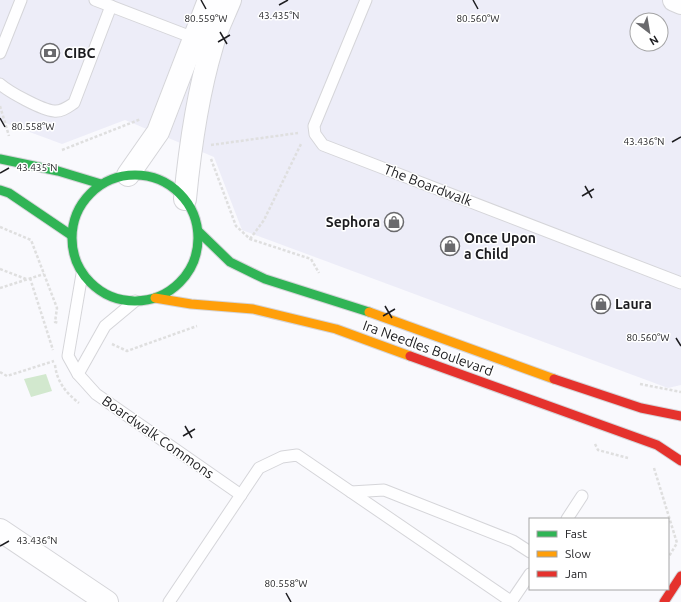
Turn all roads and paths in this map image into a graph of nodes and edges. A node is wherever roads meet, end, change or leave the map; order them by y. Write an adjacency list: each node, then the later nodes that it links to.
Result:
1 (21, 0): 10 (lane)
2 (95, 0): 8 (lane)
3 (209, 0): 9 (street)
4 (230, 0): 24 (street)
5 (366, 0): 34 (lane, The Boardwalk)
6 (674, 0): 7 (street)
7 (681, 3)
8 (111, 6): 9 (lane); 11 (lane)
9 (194, 38): 21 (street)
10 (0, 53)
11 (0, 84)
12 (0, 106): 15 (path)
13 (141, 119): 18 (path)
14 (298, 134): 17 (path)
15 (9, 136)
16 (301, 144): 28 (path)
17 (206, 146)
18 (57, 152)
19 (208, 153): 28 (path)
20 (0, 159): 22 (main road)
21 (128, 175): 22 (main road); 24 (main road)
22 (101, 184): 27 (main road)
23 (0, 190): 27 (main road)
24 (185, 200): 26 (main road)
25 (0, 227): 31 (path)
26 (198, 231): 36 (main road); 47 (main road, Ira Needles Boulevard)
27 (71, 235): 32 (main road)
28 (250, 239): 29 (path)
29 (311, 259)
30 (0, 269): 33 (path)
31 (44, 274): 33 (path); 38 (path)
32 (82, 274): 37 (main road); 43 (lane, Boardwalk Commons)
33 (28, 279): 35 (path); 41 (path)
34 (681, 282)
35 (0, 288)
36 (155, 298): 37 (main road); 48 (main road, Ira Needles Boulevard)
37 (135, 301): 43 (lane)
38 (60, 324)
39 (198, 326): 40 (path)
40 (106, 341)
41 (55, 361): 42 (path); 46 (path)
42 (0, 372)
43 (78, 374): 51 (lane, Boardwalk Commons)
44 (640, 384): 45 (path)
45 (681, 392)
46 (79, 403)
47 (681, 416)
48 (681, 461)
49 (653, 465): 56 (path)
50 (352, 492): 51 (lane); 55 (lane); 61 (lane)
51 (241, 495): 60 (lane)
52 (582, 496): 53 (lane)
53 (568, 518)
54 (0, 530): 59 (street)
55 (529, 551)
56 (669, 556)
57 (529, 575): 61 (lane)
58 (681, 576): 62 (main road)
59 (107, 602)
60 (169, 602)
61 (511, 602)
62 (664, 602)

